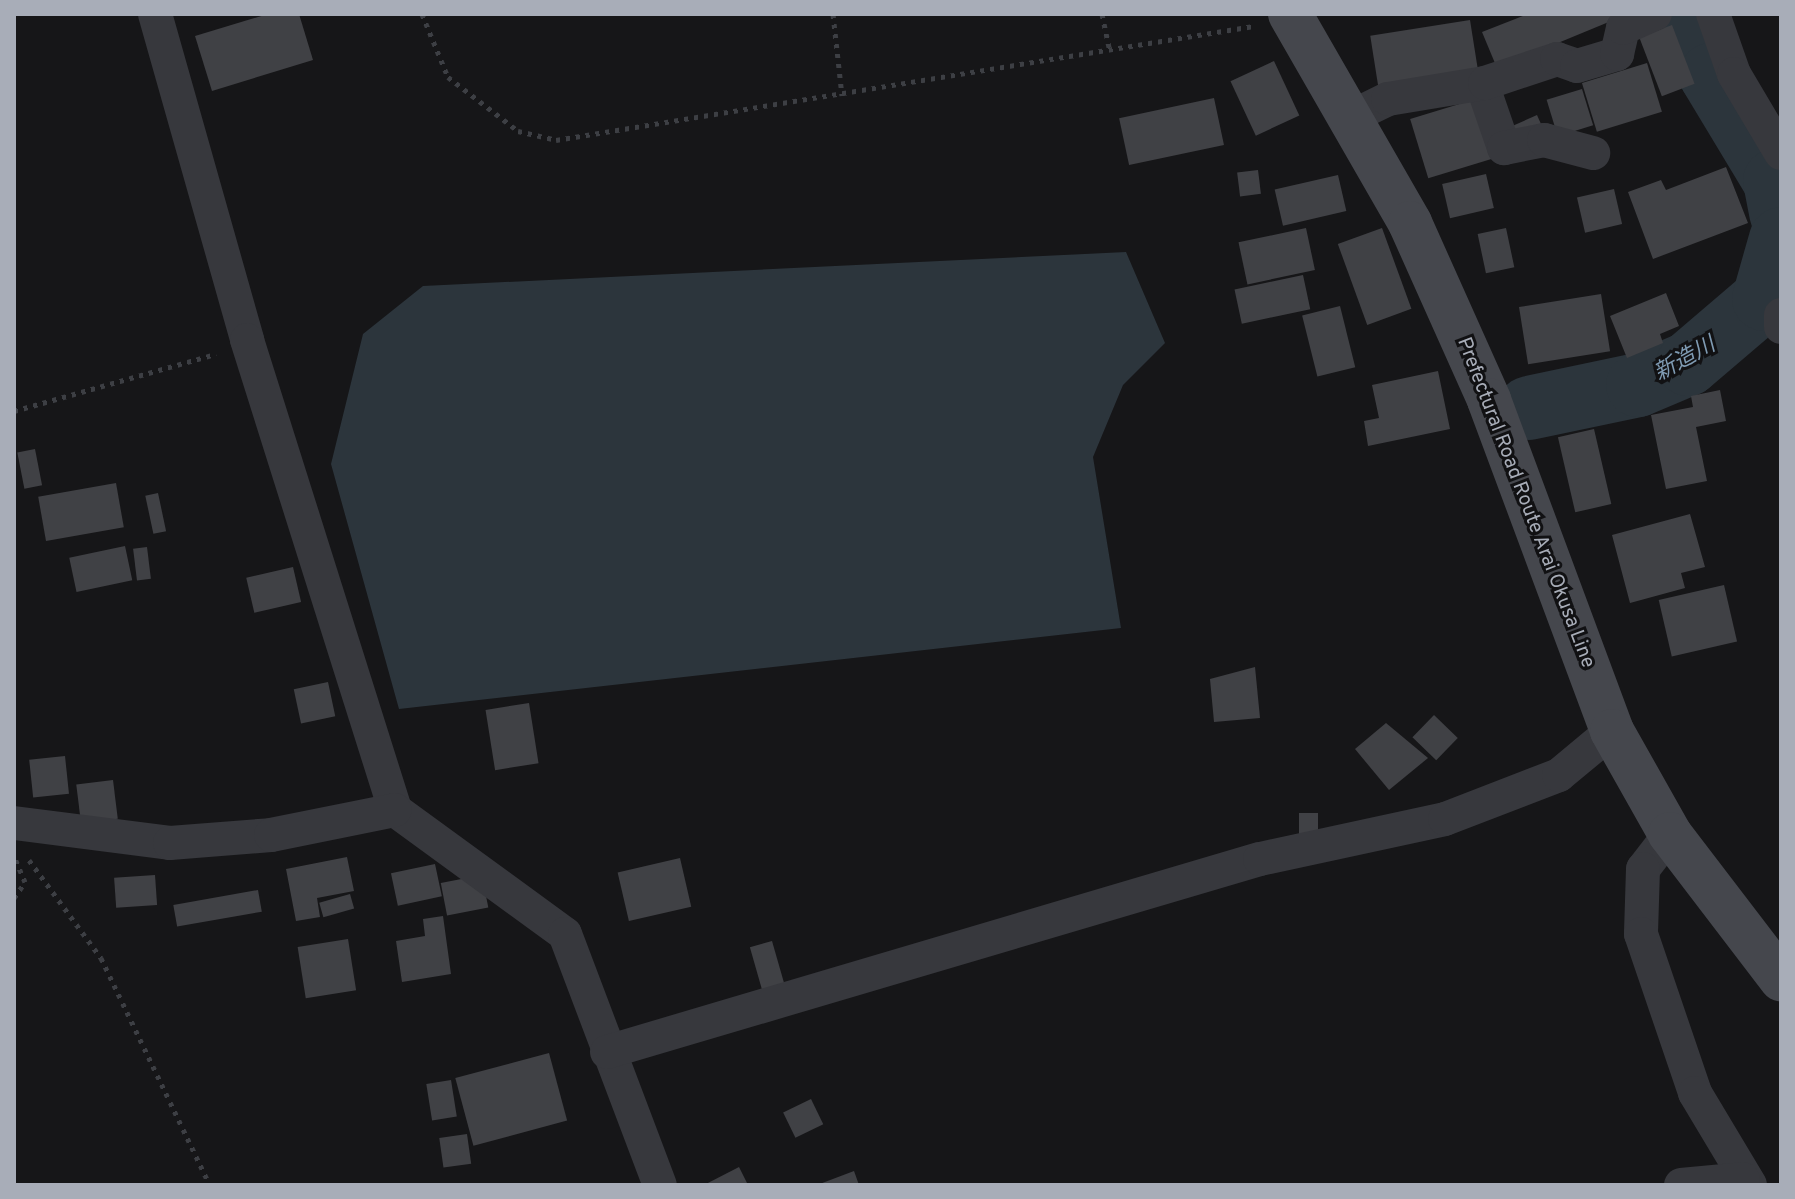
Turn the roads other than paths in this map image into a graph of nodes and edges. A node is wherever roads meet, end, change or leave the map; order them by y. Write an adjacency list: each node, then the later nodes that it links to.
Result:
1 (155, 14): 12 (street)
2 (1655, 14): 5 (street)
3 (1713, 14): 8 (street)
4 (1290, 16): 6 (main road, Prefectural Road Route Arai Okusa Line)
5 (1482, 84): 6 (street); 7 (street)
6 (1349, 118): 11 (main road, Prefectural Road Route Arai Okusa Line)
7 (1593, 153)
8 (1781, 153)
9 (1781, 315): 10 (street)
10 (1781, 327)
11 (1612, 731): 14 (main road, Prefectural Road Route Arai Okusa Line); 16 (street)
12 (395, 810): 13 (street); 16 (street)
13 (14, 823)
14 (1670, 834): 15 (main road, Prefectural Road Route Arai Okusa Line); 17 (street)
15 (1781, 979)
16 (607, 1052): 18 (street)
17 (1747, 1182): 19 (street)
18 (660, 1185)
19 (1681, 1185)

